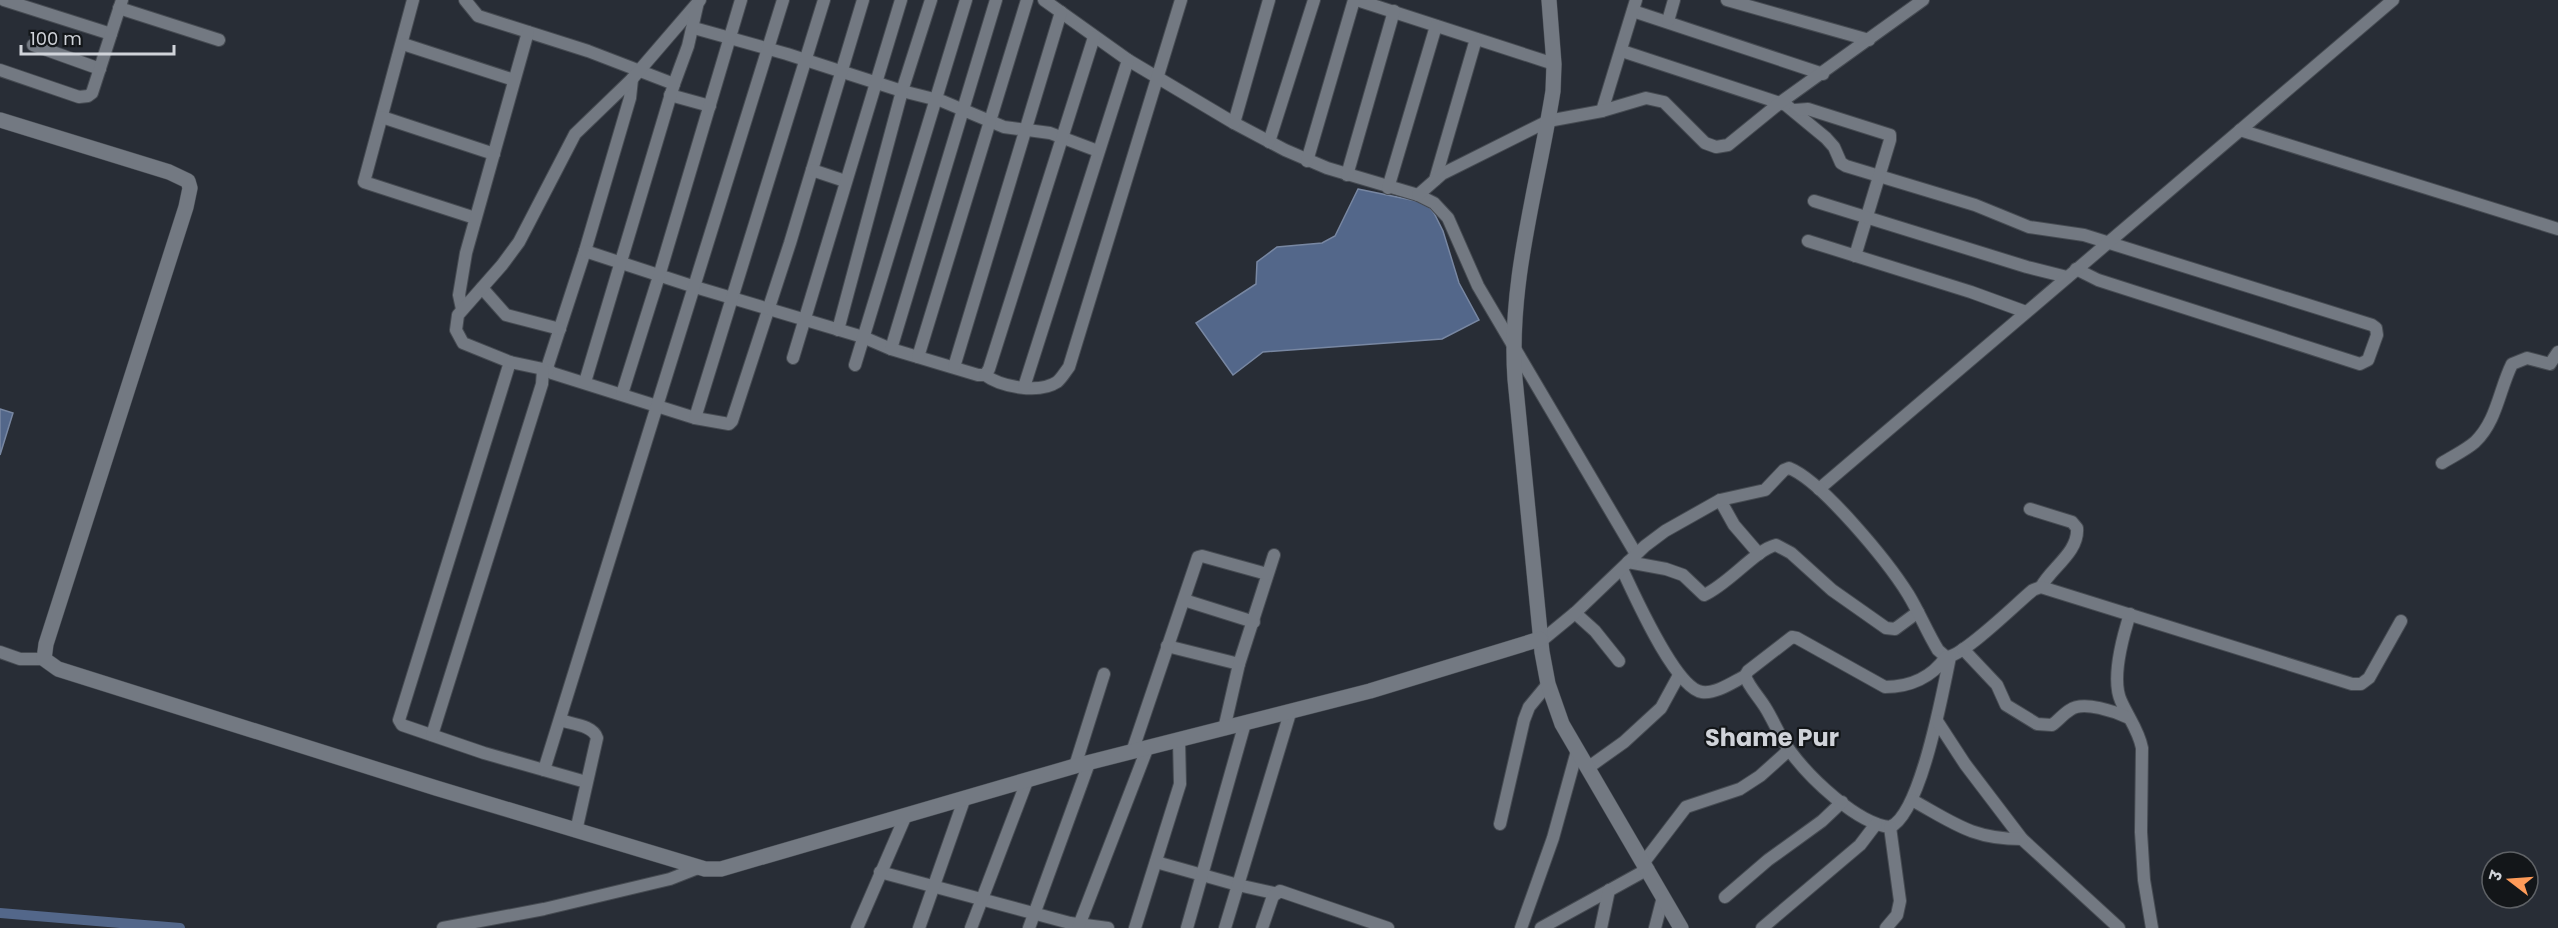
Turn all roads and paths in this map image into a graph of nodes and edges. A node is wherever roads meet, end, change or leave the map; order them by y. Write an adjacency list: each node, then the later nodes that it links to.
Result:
1 (4, 0): 33 (street)
2 (413, 0): 39 (street)
3 (465, 0): 32 (street)
4 (741, 0): 34 (street)
5 (783, 0): 41 (street)
6 (824, 0): 43 (street)
7 (863, 0): 48 (street)
8 (902, 0): 53 (street)
9 (931, 0): 55 (street)
10 (966, 0): 56 (street)
11 (996, 0): 59 (street)
12 (1028, 0): 65 (street)
13 (1181, 0): 51 (street)
14 (1269, 0): 66 (street)
15 (1314, 0): 70 (street)
16 (1356, 0): 27 (street); 73 (street)
17 (1549, 0): 45 (street)
18 (1674, 0): 29 (street)
19 (1727, 0): 26 (street)
20 (1923, 0): 38 (street)
21 (2393, 0): 68 (street)
22 (699, 1): 31 (street); 50 (street)
23 (1046, 1): 28 (street)
24 (119, 2): 33 (street); 37 (street)
25 (1635, 5): 29 (street); 42 (street)
26 (1763, 5): 38 (street)
27 (1394, 11): 30 (street); 75 (street)
28 (1061, 12): 35 (street); 67 (street)
29 (1668, 21): 49 (street)
30 (1436, 26): 36 (street); 79 (street)
31 (694, 28): 34 (street); 54 (street)
32 (528, 32): 50 (street); 52 (street)
33 (111, 34): 46 (street)
34 (731, 37): 41 (street); 58 (street)
35 (1094, 37): 44 (street); 69 (street)
36 (1476, 39): 45 (street); 77 (street)
37 (219, 40)
38 (1869, 40): 49 (street)
39 (403, 44): 52 (street); 62 (street)
40 (33, 45): 46 (street)
41 (767, 48): 43 (street); 93 (street)
42 (1622, 51): 57 (street); 61 (street)
43 (805, 60): 48 (street); 94 (street)
44 (1128, 60): 51 (street); 71 (street)
45 (1554, 64): 64 (street)
46 (100, 69): 47 (street)
47 (0, 70)
48 (840, 70): 53 (street); 74 (street)
49 (1823, 74): 57 (street)
50 (635, 75): 54 (street); 87 (street); 92 (street)
51 (1158, 78): 66 (street); 113 (street)
52 (514, 80): 72 (street)
53 (876, 82): 55 (street); 78 (street)
54 (672, 89): 58 (street); 89 (street)
55 (902, 91): 56 (street); 100 (street)
56 (936, 99): 59 (street); 101 (street)
57 (1781, 102): 60 (street); 61 (street)
58 (710, 106): 91 (street)
59 (963, 110): 65 (street); 103 (street)
60 (1794, 110): 76 (street); 76 (street)
61 (1602, 111): 64 (street)
62 (382, 117): 72 (street); 83 (street)
63 (0, 120): 137 (street)
64 (1548, 121): 77 (street); 102 (street)
65 (991, 122): 67 (street); 105 (street)
66 (1234, 123): 70 (street)
67 (1025, 130): 69 (street); 109 (street)
68 (2240, 130): 84 (street); 86 (street)
69 (1062, 137): 71 (street); 111 (street)
70 (1269, 142): 73 (street)
71 (1098, 152): 113 (street)
72 (494, 154): 83 (street)
73 (1308, 161): 75 (street)
74 (812, 170): 78 (street); 96 (street)
75 (1347, 175): 79 (street)
76 (1879, 176): 82 (street); 86 (street)
77 (1435, 180): 80 (street)
78 (845, 181): 98 (street)
79 (1388, 188): 80 (street)
80 (1418, 195): 102 (street)
81 (1814, 201): 82 (street)
82 (1867, 217): 88 (street); 90 (street)
83 (475, 218): 95 (street)
84 (2558, 229)
85 (1808, 241): 88 (street)
86 (2106, 243): 90 (street); 90 (street)
87 (585, 251): 89 (street); 99 (street)
88 (1855, 256): 97 (street)
89 (621, 262): 91 (street); 112 (street)
90 (2072, 273): 97 (street)
91 (659, 276): 93 (street); 114 (street)
92 (482, 288): 95 (street); 99 (street)
93 (694, 288): 94 (street); 115 (street)
94 (734, 298): 96 (street); 116 (street)
95 (462, 309): 107 (street)
96 (769, 309): 98 (street); 116 (street)
97 (2026, 312): 118 (street)
98 (804, 319): 100 (street); 106 (street)
99 (560, 328): 110 (street)
100 (838, 330): 101 (street)
101 (863, 337): 103 (street); 108 (street)
102 (1514, 345): 123 (street); 132 (street)
103 (891, 349): 105 (street)
104 (2558, 352): 117 (street)
105 (918, 357): 109 (street)
106 (793, 358)
107 (510, 362): 110 (street); 150 (street)
108 (855, 365)
109 (954, 367): 111 (street)
110 (545, 370): 112 (street); 150 (street)
111 (985, 375): 113 (street)
112 (585, 382): 114 (street)
113 (1024, 387)
114 (622, 393): 115 (street)
115 (656, 405): 116 (street); 146 (street)
116 (695, 418)
117 (2442, 463)
118 (1819, 489): 119 (street); 127 (street)
119 (1720, 500): 121 (street); 123 (street)
120 (2030, 509): 125 (street)
121 (1759, 554): 123 (street); 127 (street)
122 (1274, 555): 124 (street)
123 (1629, 562): 128 (street); 141 (street)
124 (1268, 574): 126 (street); 131 (street)
125 (2041, 587): 129 (street); 134 (street)
126 (1184, 600): 131 (street); 133 (street)
127 (1918, 612): 136 (street)
128 (1575, 613): 132 (street); 138 (street)
129 (2130, 614): 130 (street); 145 (street)
130 (2401, 621)
131 (1254, 622): 139 (street)
132 (1540, 640): 143 (street); 144 (street)
133 (1167, 646): 139 (street); 152 (street)
134 (1964, 649): 136 (street); 145 (street)
135 (0, 652): 137 (street)
136 (1948, 657): 142 (street); 147 (street)
137 (44, 659): 167 (street)
138 (1619, 661)
139 (1239, 664): 149 (street)
140 (1104, 674): 155 (street)
141 (1679, 675): 142 (street); 156 (street)
142 (1745, 676): 153 (street)
143 (1548, 684): 154 (street); 164 (street)
144 (1290, 713): 148 (street); 174 (street)
145 (2129, 718): 202 (street)
146 (560, 720): 157 (street); 159 (street)
147 (1937, 721): 161 (street); 168 (street)
148 (1245, 723): 149 (street); 173 (street)
149 (1224, 729): 151 (street)
150 (432, 735): 157 (street)
151 (1179, 741): 152 (street); 169 (street)
152 (1139, 750): 155 (street); 182 (street)
153 (1789, 750): 162 (street); 170 (street)
154 (1577, 751): 156 (street); 194 (street)
155 (1082, 765): 158 (street); 181 (street)
156 (1589, 767): 170 (street)
157 (544, 770): 159 (street)
158 (1027, 781): 160 (street); 180 (street)
159 (586, 782): 167 (street)
160 (964, 800): 163 (street); 175 (street)
161 (1912, 800): 166 (street); 168 (street)
162 (1842, 802): 165 (street); 179 (street)
163 (906, 815): 171 (street); 172 (street)
164 (1500, 824)
165 (1876, 824): 166 (street); 199 (street)
166 (1890, 827): 200 (street)
167 (576, 831): 171 (street)
168 (2022, 839): 201 (street)
169 (1156, 862): 173 (street); 190 (street)
170 (1646, 866): 176 (street); 178 (street)
171 (698, 868): 184 (street)
172 (880, 872): 175 (street); 185 (street)
173 (1202, 876): 174 (street); 191 (street)
174 (1238, 885): 177 (street); 192 (street)
175 (935, 888): 180 (street); 186 (street)
176 (1609, 890): 195 (street); 196 (street)
177 (1274, 893): 183 (street); 193 (street)
178 (1664, 897): 197 (street); 198 (street)
179 (1725, 897)
180 (982, 900): 181 (street); 187 (street)
181 (1035, 914): 182 (street); 188 (street)
182 (1079, 926): 189 (street)
183 (1267, 927)
184 (443, 928)
185 (857, 928)
186 (919, 928)
187 (971, 928)
188 (1029, 928)
189 (1108, 928)
190 (1135, 928)
191 (1186, 928)
192 (1225, 928)
193 (1388, 928)
194 (1521, 928)
195 (1541, 928)
196 (1601, 928)
197 (1655, 928)
198 (1681, 928)
199 (1762, 928)
200 (1886, 928)
201 (2119, 928)
202 (2152, 928)

